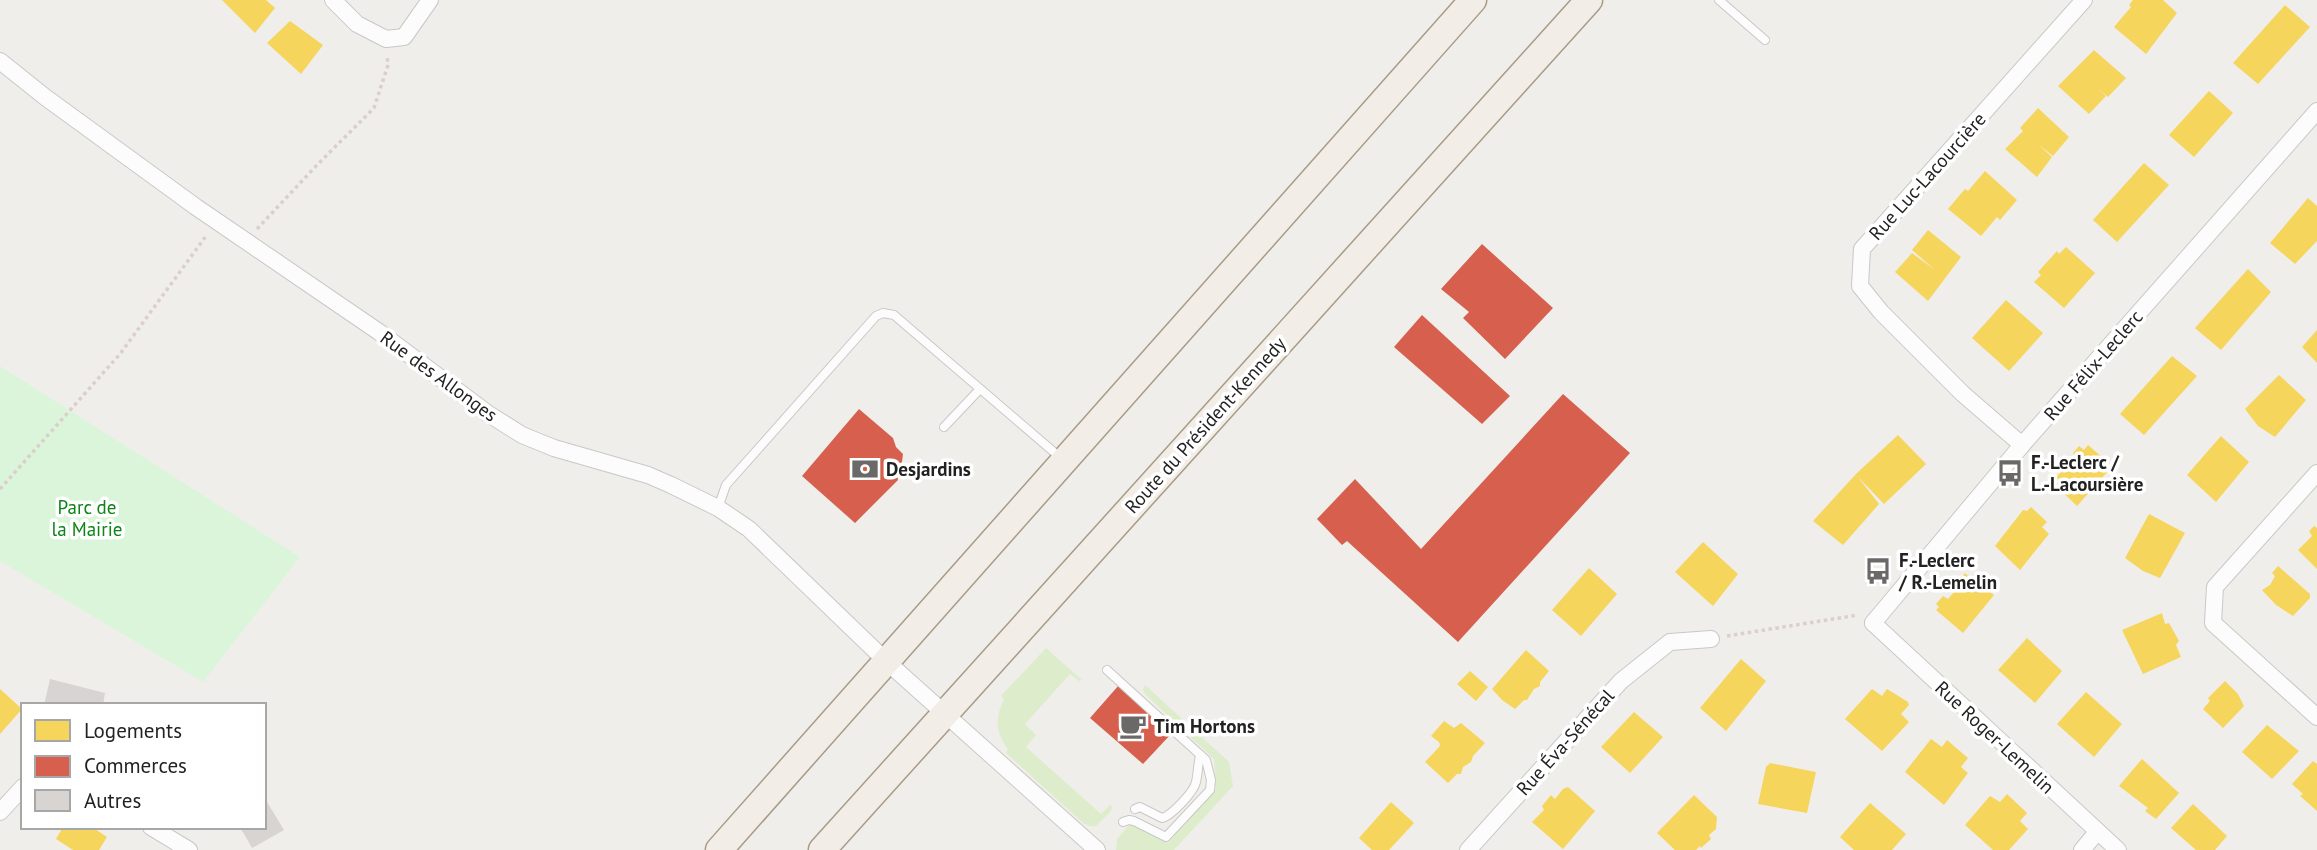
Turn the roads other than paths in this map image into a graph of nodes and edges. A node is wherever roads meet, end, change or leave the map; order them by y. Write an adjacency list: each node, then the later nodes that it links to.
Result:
1 (333, 0): 2 (street)
2 (430, 0)
3 (1474, 0): 13 (main road)
4 (1589, 0): 20 (main road, Route du Président-Kennedy)
5 (1719, 0): 7 (lane)
6 (2084, 0): 12 (street, Rue Luc-Lacourcière)
7 (1765, 40)
8 (0, 61): 15 (street, Rue des Allonges)
9 (2317, 111): 12 (street, Rue Félix-Leclerc)
10 (980, 389): 11 (lane); 13 (lane); 15 (lane)
11 (944, 427)
12 (2022, 445): 16 (street, Rue Félix-Leclerc)
13 (1064, 461): 18 (main road)
14 (2317, 473): 21 (street)
15 (718, 508): 18 (street, Rue des Allonges)
16 (1872, 618): 28 (street, Rue Roger-Lemelin)
17 (1711, 639): 33 (street, Rue Éva-Sénécal)
18 (886, 661): 20 (street, Rue des Allonges); 30 (main road)
19 (1107, 670): 22 (lane)
20 (945, 713): 31 (main road, Route du Président-Kennedy); 32 (street, Rue des Allonges)
21 (2317, 717)
22 (1200, 755): 24 (lane); 26 (lane)
23 (21, 789): 25 (street)
24 (1135, 809)
25 (0, 812)
26 (1123, 822)
27 (154, 829): 29 (street)
28 (2098, 832): 34 (street); 35 (street, Rue Roger-Lemelin)
29 (188, 850)
30 (719, 850)
31 (822, 850)
32 (1097, 850)
33 (1468, 850)
34 (2082, 850)
35 (2118, 850)

